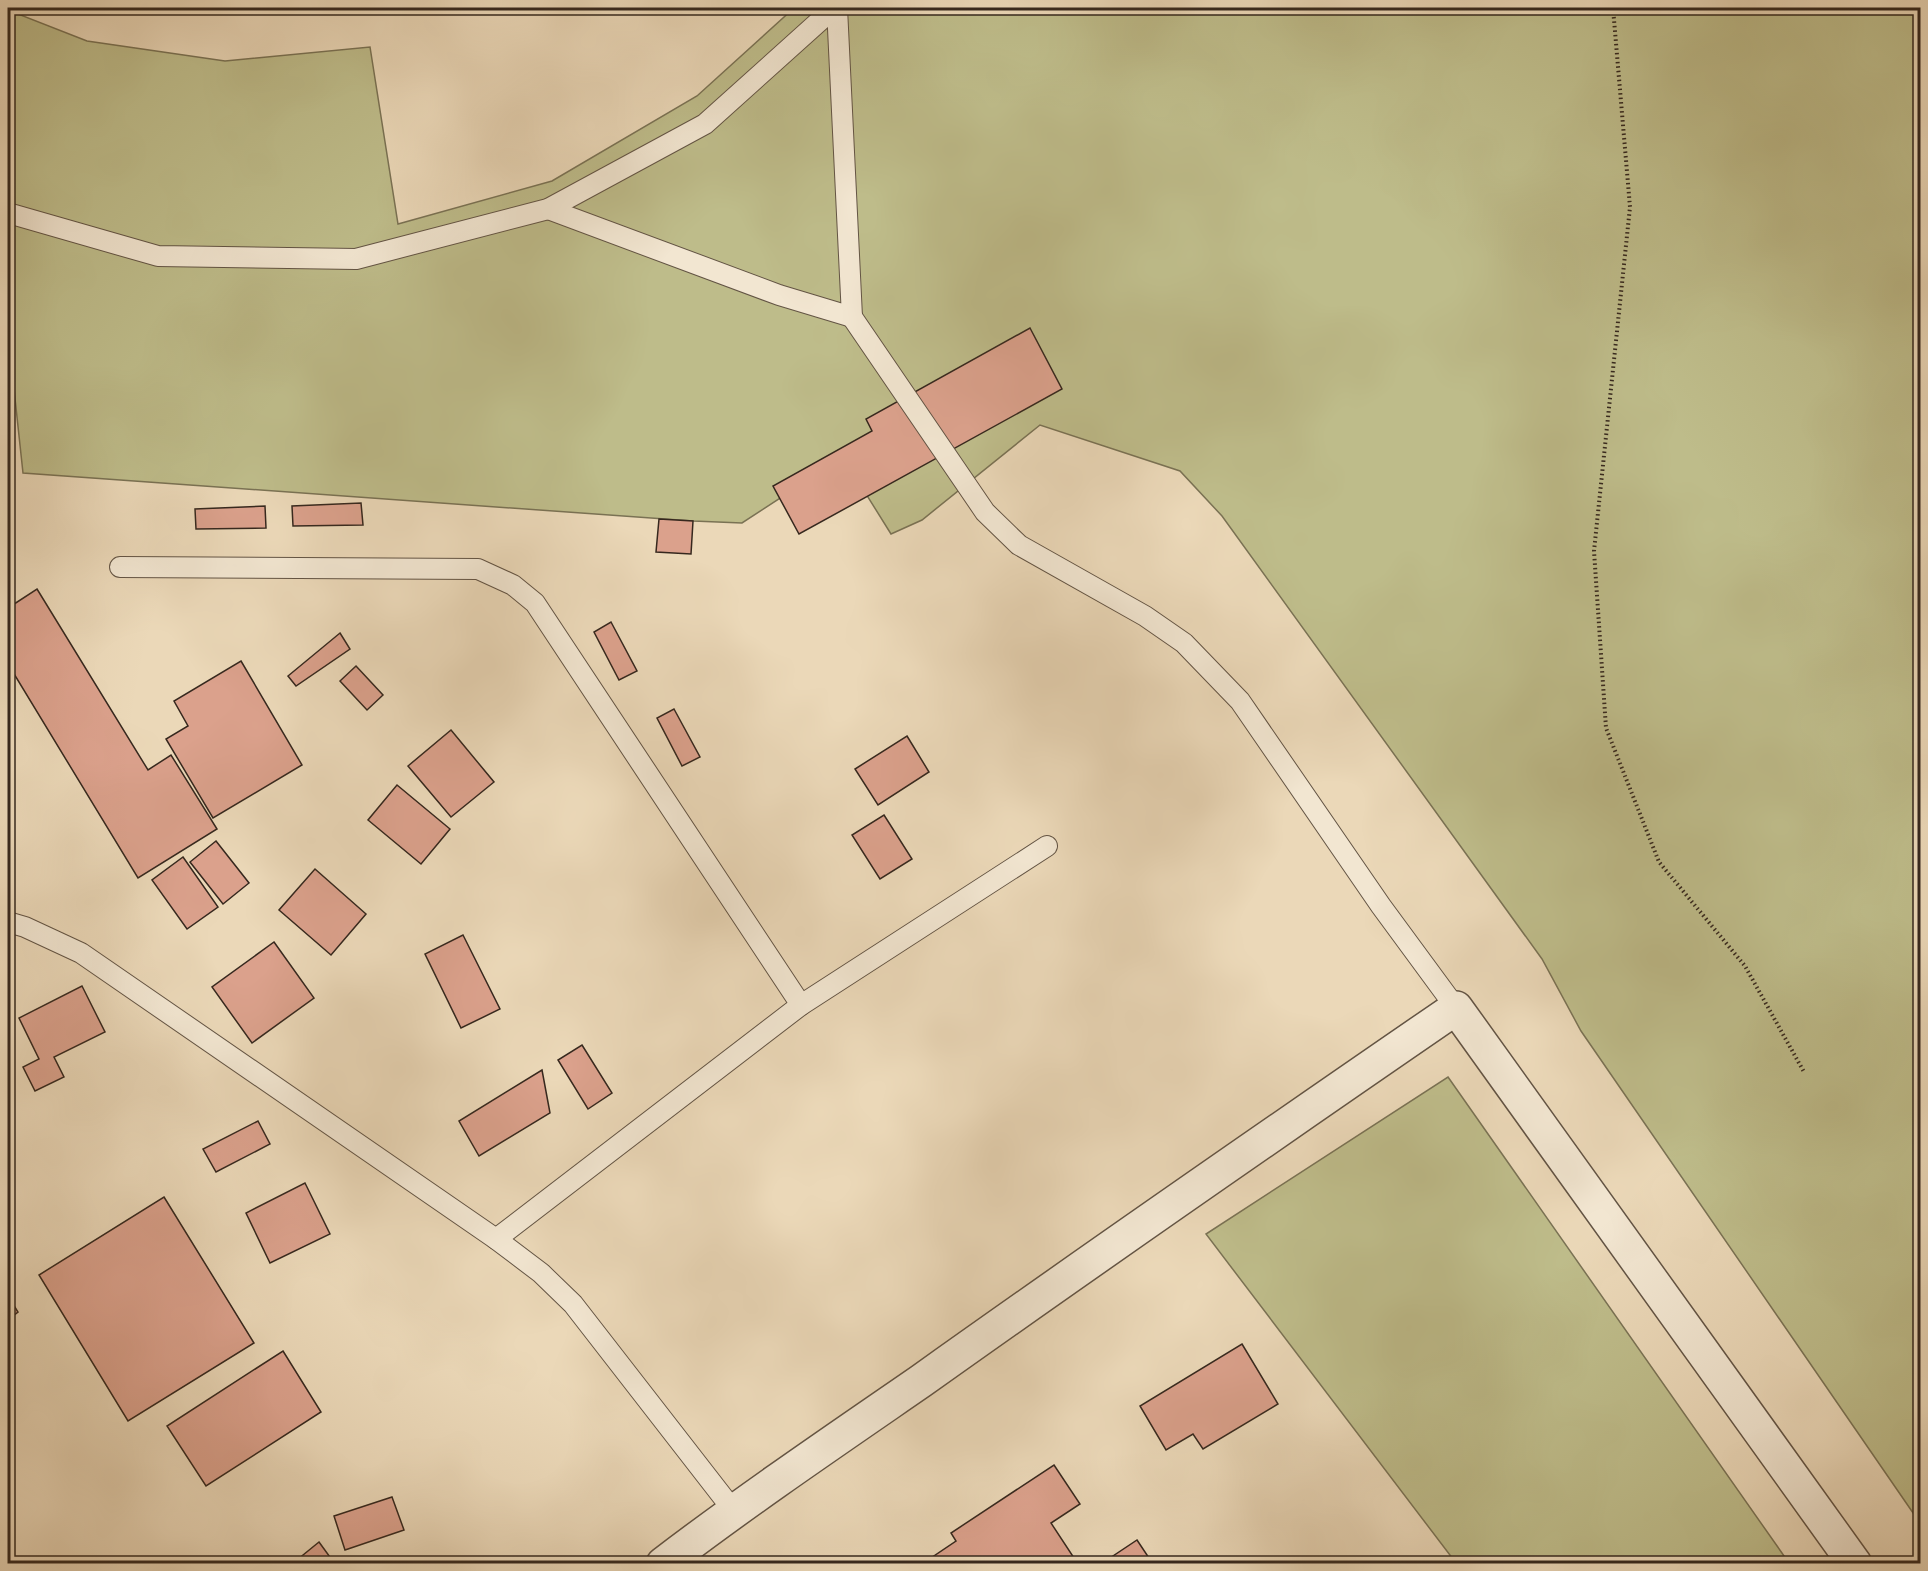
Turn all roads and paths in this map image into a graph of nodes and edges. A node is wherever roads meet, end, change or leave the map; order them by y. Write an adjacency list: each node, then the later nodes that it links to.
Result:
1 (836, 8): 3 (lane); 5 (lane)
2 (1613, 8): 11 (path)
3 (548, 209): 4 (lane); 5 (lane)
4 (8, 213)
5 (852, 317): 10 (lane)
6 (120, 567): 9 (lane)
7 (1047, 846): 9 (lane)
8 (8, 922): 12 (lane)
9 (801, 1005): 12 (lane)
10 (1455, 1008): 13 (street); 15 (street)
11 (1804, 1072)
12 (496, 1239): 13 (lane)
13 (733, 1510): 14 (street)
14 (663, 1563)
15 (1855, 1563)

